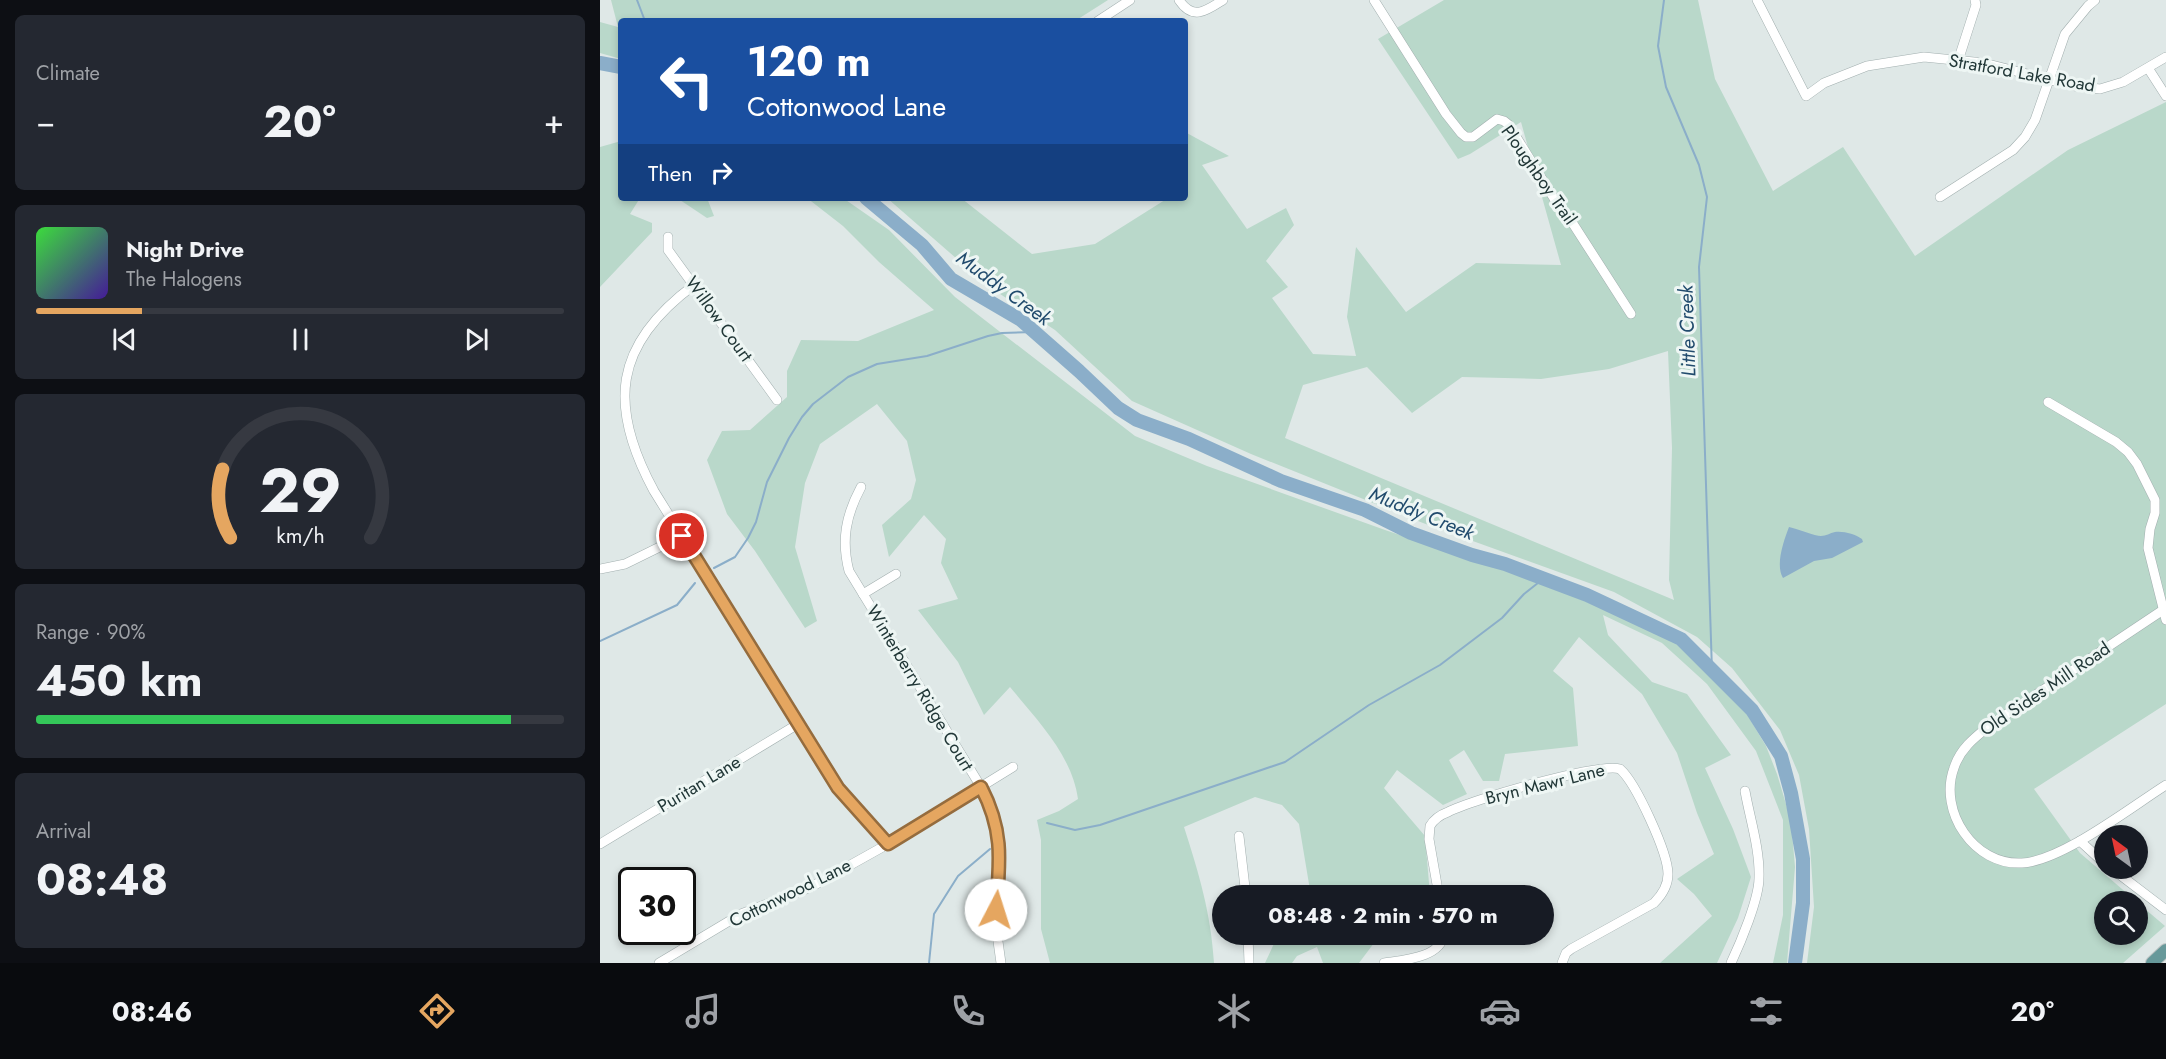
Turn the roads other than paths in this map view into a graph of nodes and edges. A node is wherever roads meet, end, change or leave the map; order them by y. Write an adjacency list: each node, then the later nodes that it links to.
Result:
1 (1130, 0): 8 (street)
2 (1179, 0): 3 (street)
3 (1223, 0)
4 (1374, 0): 17 (street, Ploughboy Trail)
5 (1757, 0): 10 (street, Stratford Lake Road)
6 (1975, 0): 10 (street)
7 (2096, 0): 12 (street)
8 (1103, 18)
9 (2166, 57): 11 (street, Stratford Lake Road)
10 (1958, 61): 12 (street, Stratford Lake Road)
11 (2148, 68): 12 (street, Stratford Lake Road); 13 (street)
12 (2048, 80): 14 (street)
13 (2166, 96)
14 (1940, 198)
15 (668, 237): 16 (street, Willow Court)
16 (694, 285): 18 (street, Willow Court); 21 (street)
17 (1631, 314)
18 (777, 400)
19 (2048, 402): 25 (street)
20 (861, 487): 24 (street, Winterberry Ridge Court)
21 (682, 536): 22 (street); 27 (street)
22 (600, 569)
23 (896, 574): 24 (street)
24 (863, 594): 30 (street, Winterberry Ridge Court)
25 (2163, 610): 26 (street); 33 (street, Old Sides Mill Road)
26 (2166, 620)
27 (798, 724): 34 (street, Puritan Lane); 35 (street)
28 (1012, 767): 30 (street, Cottonwood Lane)
29 (2166, 785): 33 (street, Old Sides Mill Road)
30 (981, 787): 35 (street, Cottonwood Lane); 45 (street, Winterberry Ridge Court)
31 (1745, 791): 49 (street)
32 (1239, 837): 38 (street)
33 (2080, 841): 36 (street)
34 (600, 844)
35 (888, 844): 44 (street, Cottonwood Lane)
36 (2094, 854)
37 (2125, 879): 40 (street)
38 (1245, 885)
39 (1437, 885): 48 (street, Bryn Mawr Lane)
40 (2166, 910)
41 (1248, 945): 46 (street)
42 (1441, 945): 47 (street)
43 (2166, 950): 50 (main road)
44 (659, 963)
45 (1001, 963)
46 (1249, 963)
47 (1390, 963)
48 (1562, 963)
49 (1731, 963)
50 (2152, 963)

